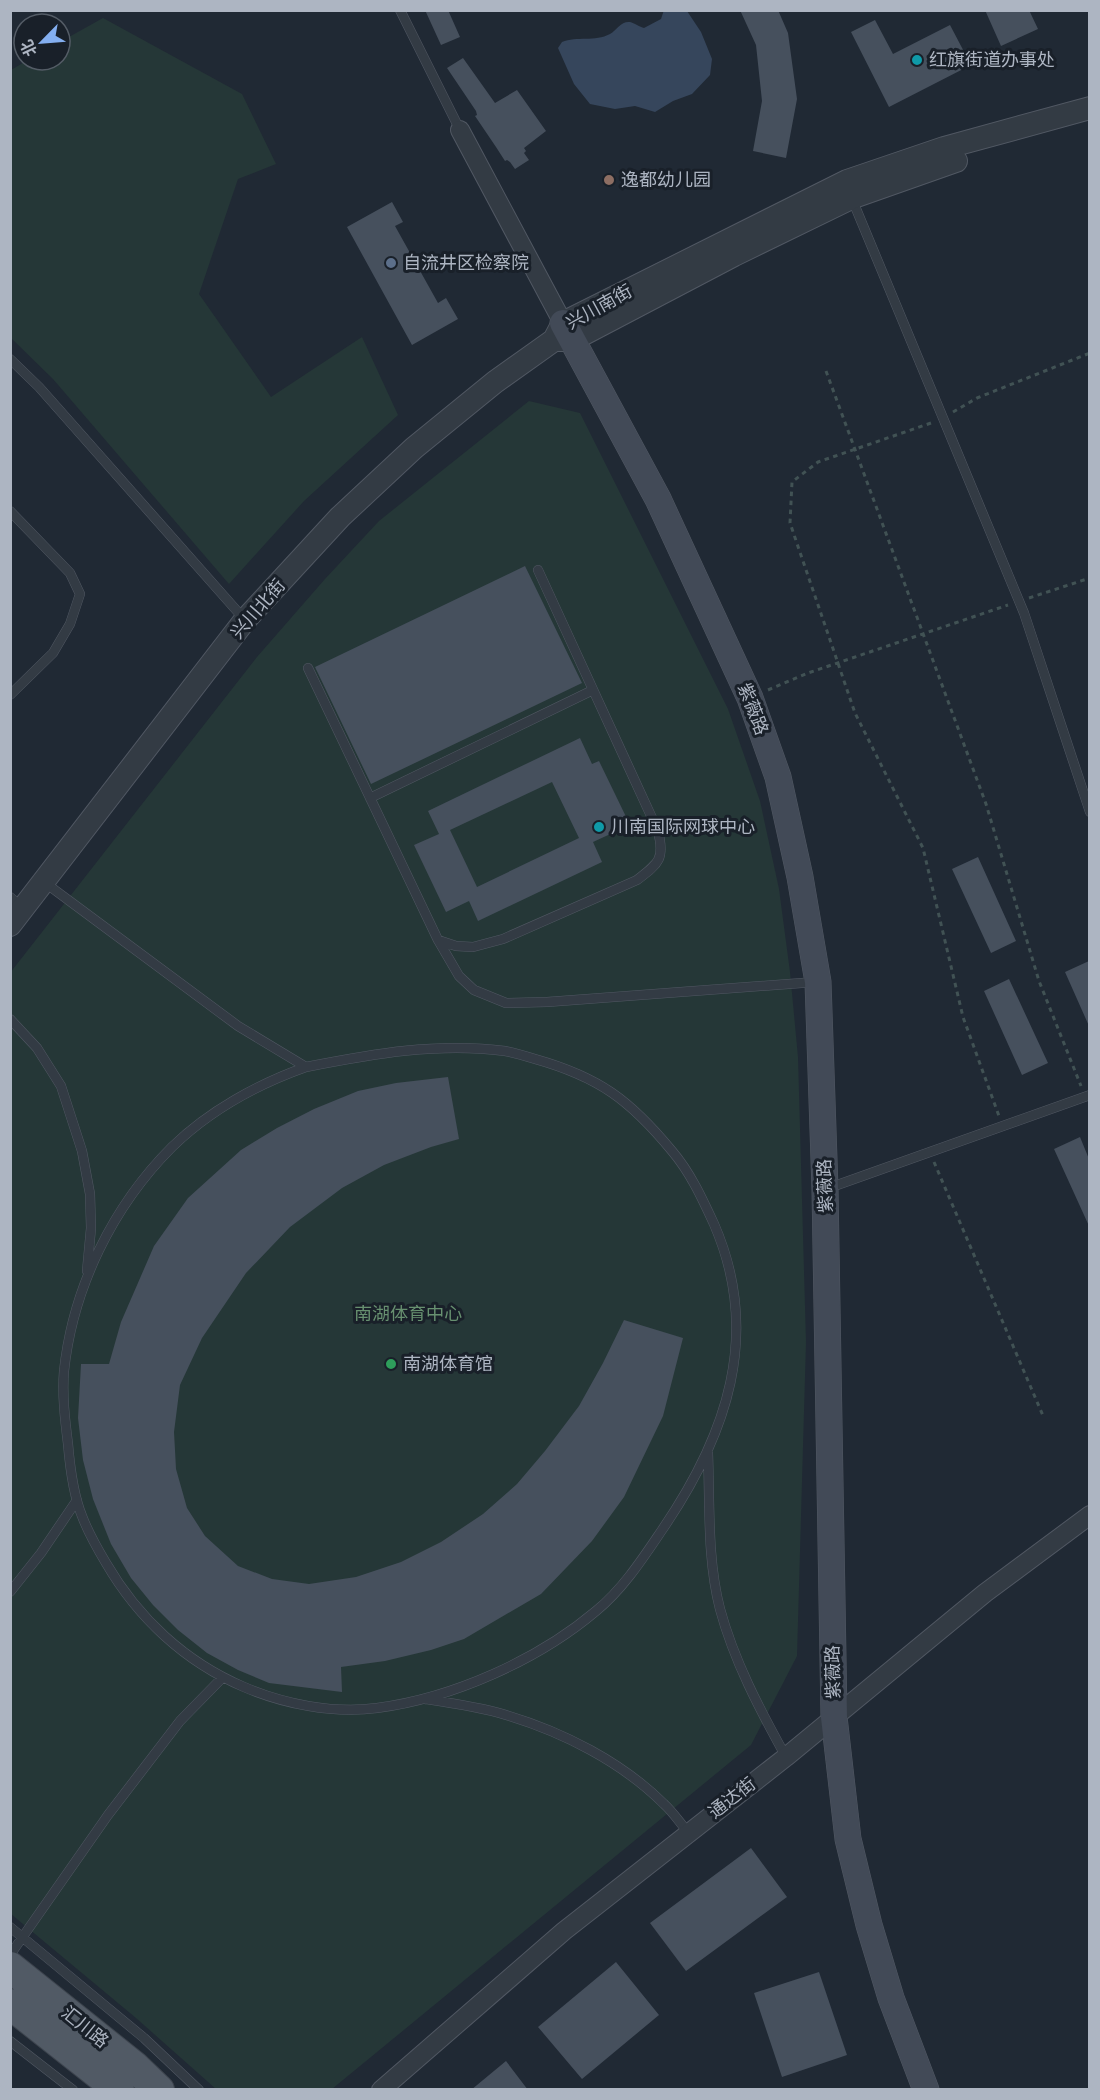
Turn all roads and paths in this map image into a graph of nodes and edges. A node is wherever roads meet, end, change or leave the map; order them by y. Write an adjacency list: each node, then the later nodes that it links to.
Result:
1 (400, 10): 4 (lane)
2 (1089, 108): 6 (street, 兴川南街)
3 (1089, 123): 5 (street, 兴川南街)
4 (460, 130): 6 (street)
5 (851, 198): 6 (street, 兴川南街); 10 (lane)
6 (563, 334): 16 (street, 兴川北街); 21 (main road, 紫薇路)
7 (1089, 353): 10 (path)
8 (10, 359): 16 (lane)
9 (826, 370): 11 (path)
10 (943, 418): 11 (path); 15 (lane)
11 (856, 449): 17 (path); 31 (path)
12 (10, 511): 20 (lane)
13 (538, 570): 19 (lane)
14 (1089, 578): 15 (path)
15 (1019, 601): 17 (path); 23 (lane)
16 (245, 620): 24 (street, 兴川北街)
17 (924, 634): 21 (path); 30 (path)
18 (308, 668): 22 (lane)
19 (593, 690): 22 (lane); 26 (lane)
20 (10, 695)
21 (750, 698): 27 (main road, 紫薇路)
22 (370, 798): 26 (lane)
23 (1089, 812)
24 (44, 882): 25 (street, 兴川北街); 29 (lane)
25 (15, 910)
26 (438, 940): 27 (lane)
27 (818, 982): 33 (main road, 紫薇路)
28 (10, 1019): 34 (lane)
29 (306, 1067): 34 (lane); 36 (lane)
30 (1087, 1096): 31 (lane)
31 (1002, 1127): 32 (lane)
32 (930, 1153): 33 (lane); 35 (path)
33 (825, 1190): 42 (main road, 紫薇路)
34 (86, 1277): 37 (lane)
35 (1044, 1418)
36 (708, 1450): 41 (lane); 43 (lane)
37 (77, 1500): 39 (lane); 40 (lane)
38 (1089, 1515): 42 (street, 通达街)
39 (10, 1592)
40 (222, 1678): 41 (lane); 46 (lane)
41 (423, 1698): 44 (lane)
42 (834, 1717): 43 (street, 通达街); 56 (main road, 紫薇路)
43 (786, 1756): 44 (street, 通达街)
44 (688, 1832): 55 (street, 通达街)
45 (10, 1927): 46 (lane)
46 (23, 1937): 47 (lane); 54 (lane)
47 (10, 1955)
48 (10, 1967): 53 (main road, 汇川路)
49 (10, 2004): 52 (main road, 汇川路)
50 (10, 2041): 51 (lane)
51 (73, 2090)
52 (119, 2090)
53 (159, 2090)
54 (200, 2090)
55 (381, 2090)
56 (926, 2090)

